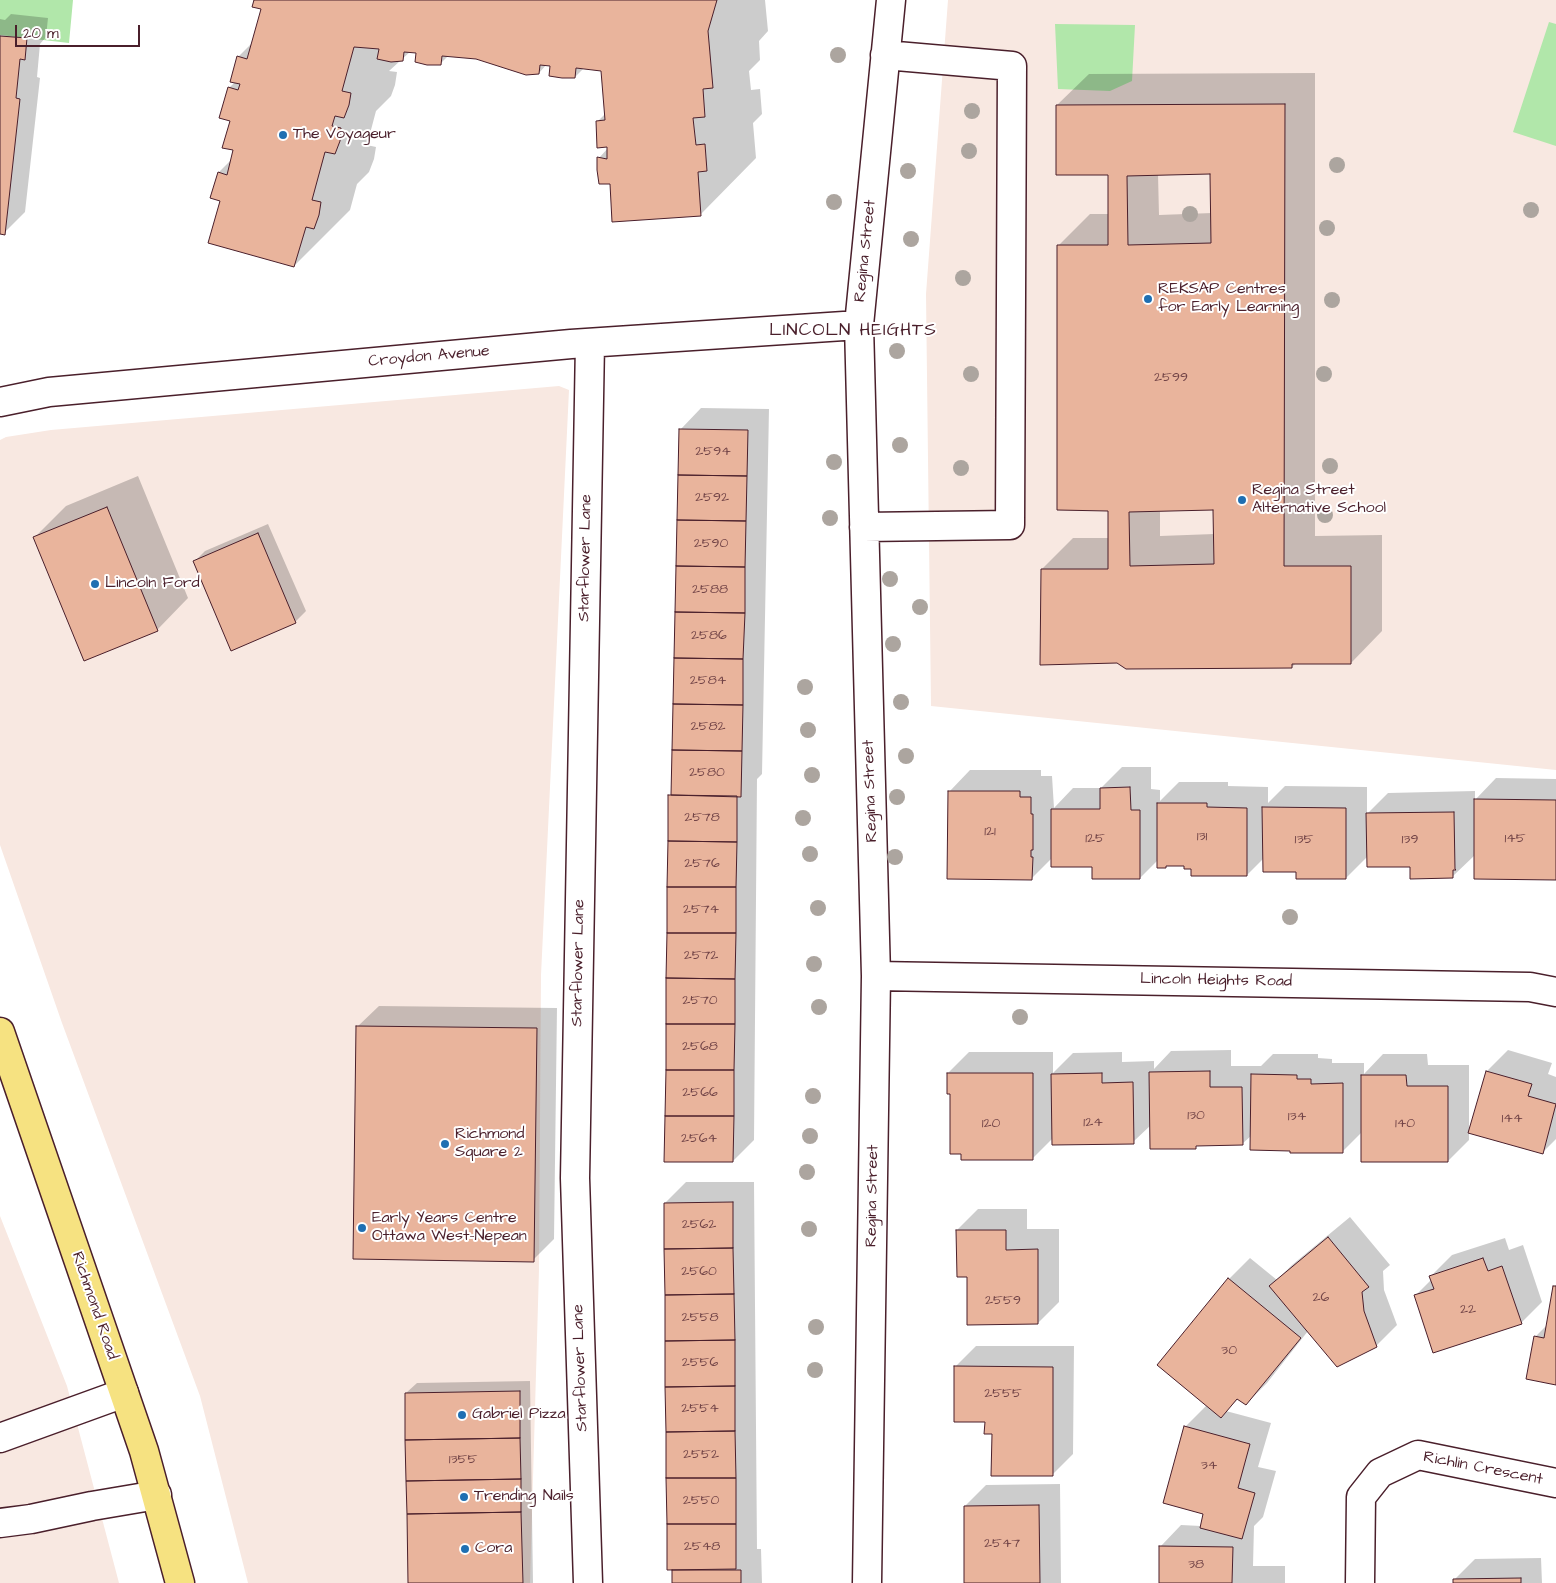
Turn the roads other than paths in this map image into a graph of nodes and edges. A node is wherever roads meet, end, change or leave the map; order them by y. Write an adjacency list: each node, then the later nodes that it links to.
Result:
1 (891, 0): 2 (street, Regina Street)
2 (885, 55): 3 (street, Regina Street); 6 (street)
3 (859, 325): 4 (street, Croydon Avenue); 6 (street, Regina Street)
4 (590, 343): 5 (street, Croydon Avenue); 16 (street, Starflower Lane)
5 (0, 402)
6 (864, 527): 7 (street, Regina Street)
7 (876, 976): 8 (street, Lincoln Heights Road); 17 (street, Regina Street)
8 (1556, 992)
9 (0, 1032): 10 (main road, Richmond Road)
10 (124, 1393): 11 (street); 13 (main road, Richmond Road)
11 (0, 1438)
12 (1556, 1483): 18 (street, Richlin Crescent)
13 (157, 1495): 14 (street); 15 (main road, Richmond Road)
14 (0, 1523)
15 (180, 1583)
16 (588, 1583)
17 (867, 1583)
18 (1360, 1583)

